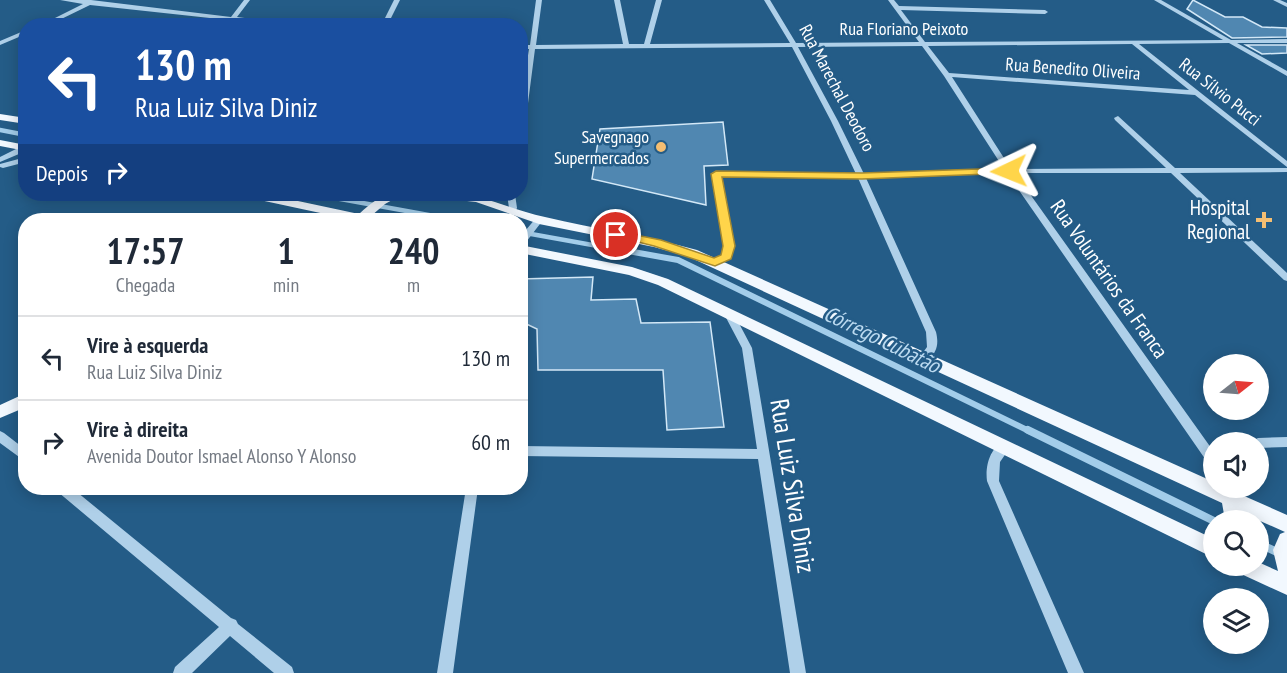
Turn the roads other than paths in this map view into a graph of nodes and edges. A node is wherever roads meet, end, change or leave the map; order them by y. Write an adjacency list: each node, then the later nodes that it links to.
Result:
1 (63, 0): 11 (street)
2 (247, 0): 16 (street)
3 (397, 0): 17 (street)
4 (538, 0): 28 (street)
5 (617, 0): 25 (street)
6 (659, 0): 26 (street)
7 (767, 0): 22 (street, Rua Marechal Deodoro)
8 (891, 0): 13 (street, Rua Voluntários da Franca)
9 (1157, 0): 19 (street)
10 (1276, 0): 12 (street)
11 (92, 1): 15 (street); 16 (street)
12 (1287, 5)
13 (898, 8): 14 (street); 23 (street, Rua Voluntários da Franca)
14 (1045, 12)
15 (57, 18)
16 (233, 18)
17 (388, 18)
18 (18, 35): 21 (street)
19 (1229, 41): 20 (street, Rua Floriano Peixoto); 24 (street, Rua Floriano Peixoto); 29 (street)
20 (1287, 42)
21 (0, 43)
22 (794, 44): 23 (street, Rua Floriano Peixoto); 26 (street, Rua Floriano Peixoto); 46 (street, Rua Marechal Deodoro)
23 (924, 44): 24 (street, Rua Floriano Peixoto); 30 (street, Rua Voluntários da Franca)
24 (1134, 44): 32 (street, Rua Sílvio Pucci)
25 (626, 46): 26 (street, Rua Floriano Peixoto); 28 (street, Rua Floriano Peixoto)
26 (646, 46)
27 (528, 47): 28 (street, Rua Floriano Peixoto)
28 (533, 47): 31 (street)
29 (1287, 74)
30 (947, 75): 32 (street, Rua Benedito Oliveira); 45 (street, Rua Voluntários da Franca)
31 (528, 80)
32 (1197, 93): 41 (street, Rua Sílvio Pucci)
33 (0, 117): 35 (main road)
34 (1118, 118): 43 (street)
35 (18, 120)
36 (0, 143): 37 (main road)
37 (18, 147)
38 (18, 151): 39 (street)
39 (0, 160)
40 (18, 161): 42 (street)
41 (1287, 165)
42 (0, 167)
43 (1174, 170): 44 (street); 45 (street); 58 (street)
44 (1287, 170)
45 (1009, 171): 46 (street); 64 (street, Rua Voluntários da Franca)
46 (862, 176): 57 (street); 60 (street, Rua Marechal Deodoro)
47 (286, 201): 50 (main road)
48 (386, 201): 51 (main road)
49 (512, 201): 52 (main road)
50 (346, 213)
51 (371, 213)
52 (526, 213)
53 (528, 215): 54 (main road)
54 (537, 223): 55 (street); 57 (main road)
55 (528, 235)
56 (528, 247): 59 (main road)
57 (715, 262): 60 (main road)
58 (1287, 278)
59 (728, 312): 67 (main road); 70 (street, Rua Luiz Silva Diniz)
60 (924, 358): 73 (main road)
61 (18, 403): 62 (main road)
62 (0, 412)
63 (0, 436): 68 (street)
64 (1203, 438)
65 (1287, 442): 66 (street)
66 (1269, 443)
67 (1005, 446): 76 (main road); 85 (street)
68 (18, 451)
69 (528, 451): 70 (street)
70 (764, 454): 84 (street, Rua Luiz Silva Diniz)
71 (72, 495): 80 (street)
72 (471, 495): 83 (street)
73 (1231, 504): 74 (main road)
74 (1287, 524)
75 (1287, 540): 77 (main road)
76 (1203, 544)
77 (1287, 568)
78 (1268, 576): 79 (main road)
79 (1287, 585)
80 (231, 625): 81 (street); 82 (street)
81 (181, 673)
82 (286, 673)
83 (445, 673)
84 (798, 673)
85 (1076, 673)

